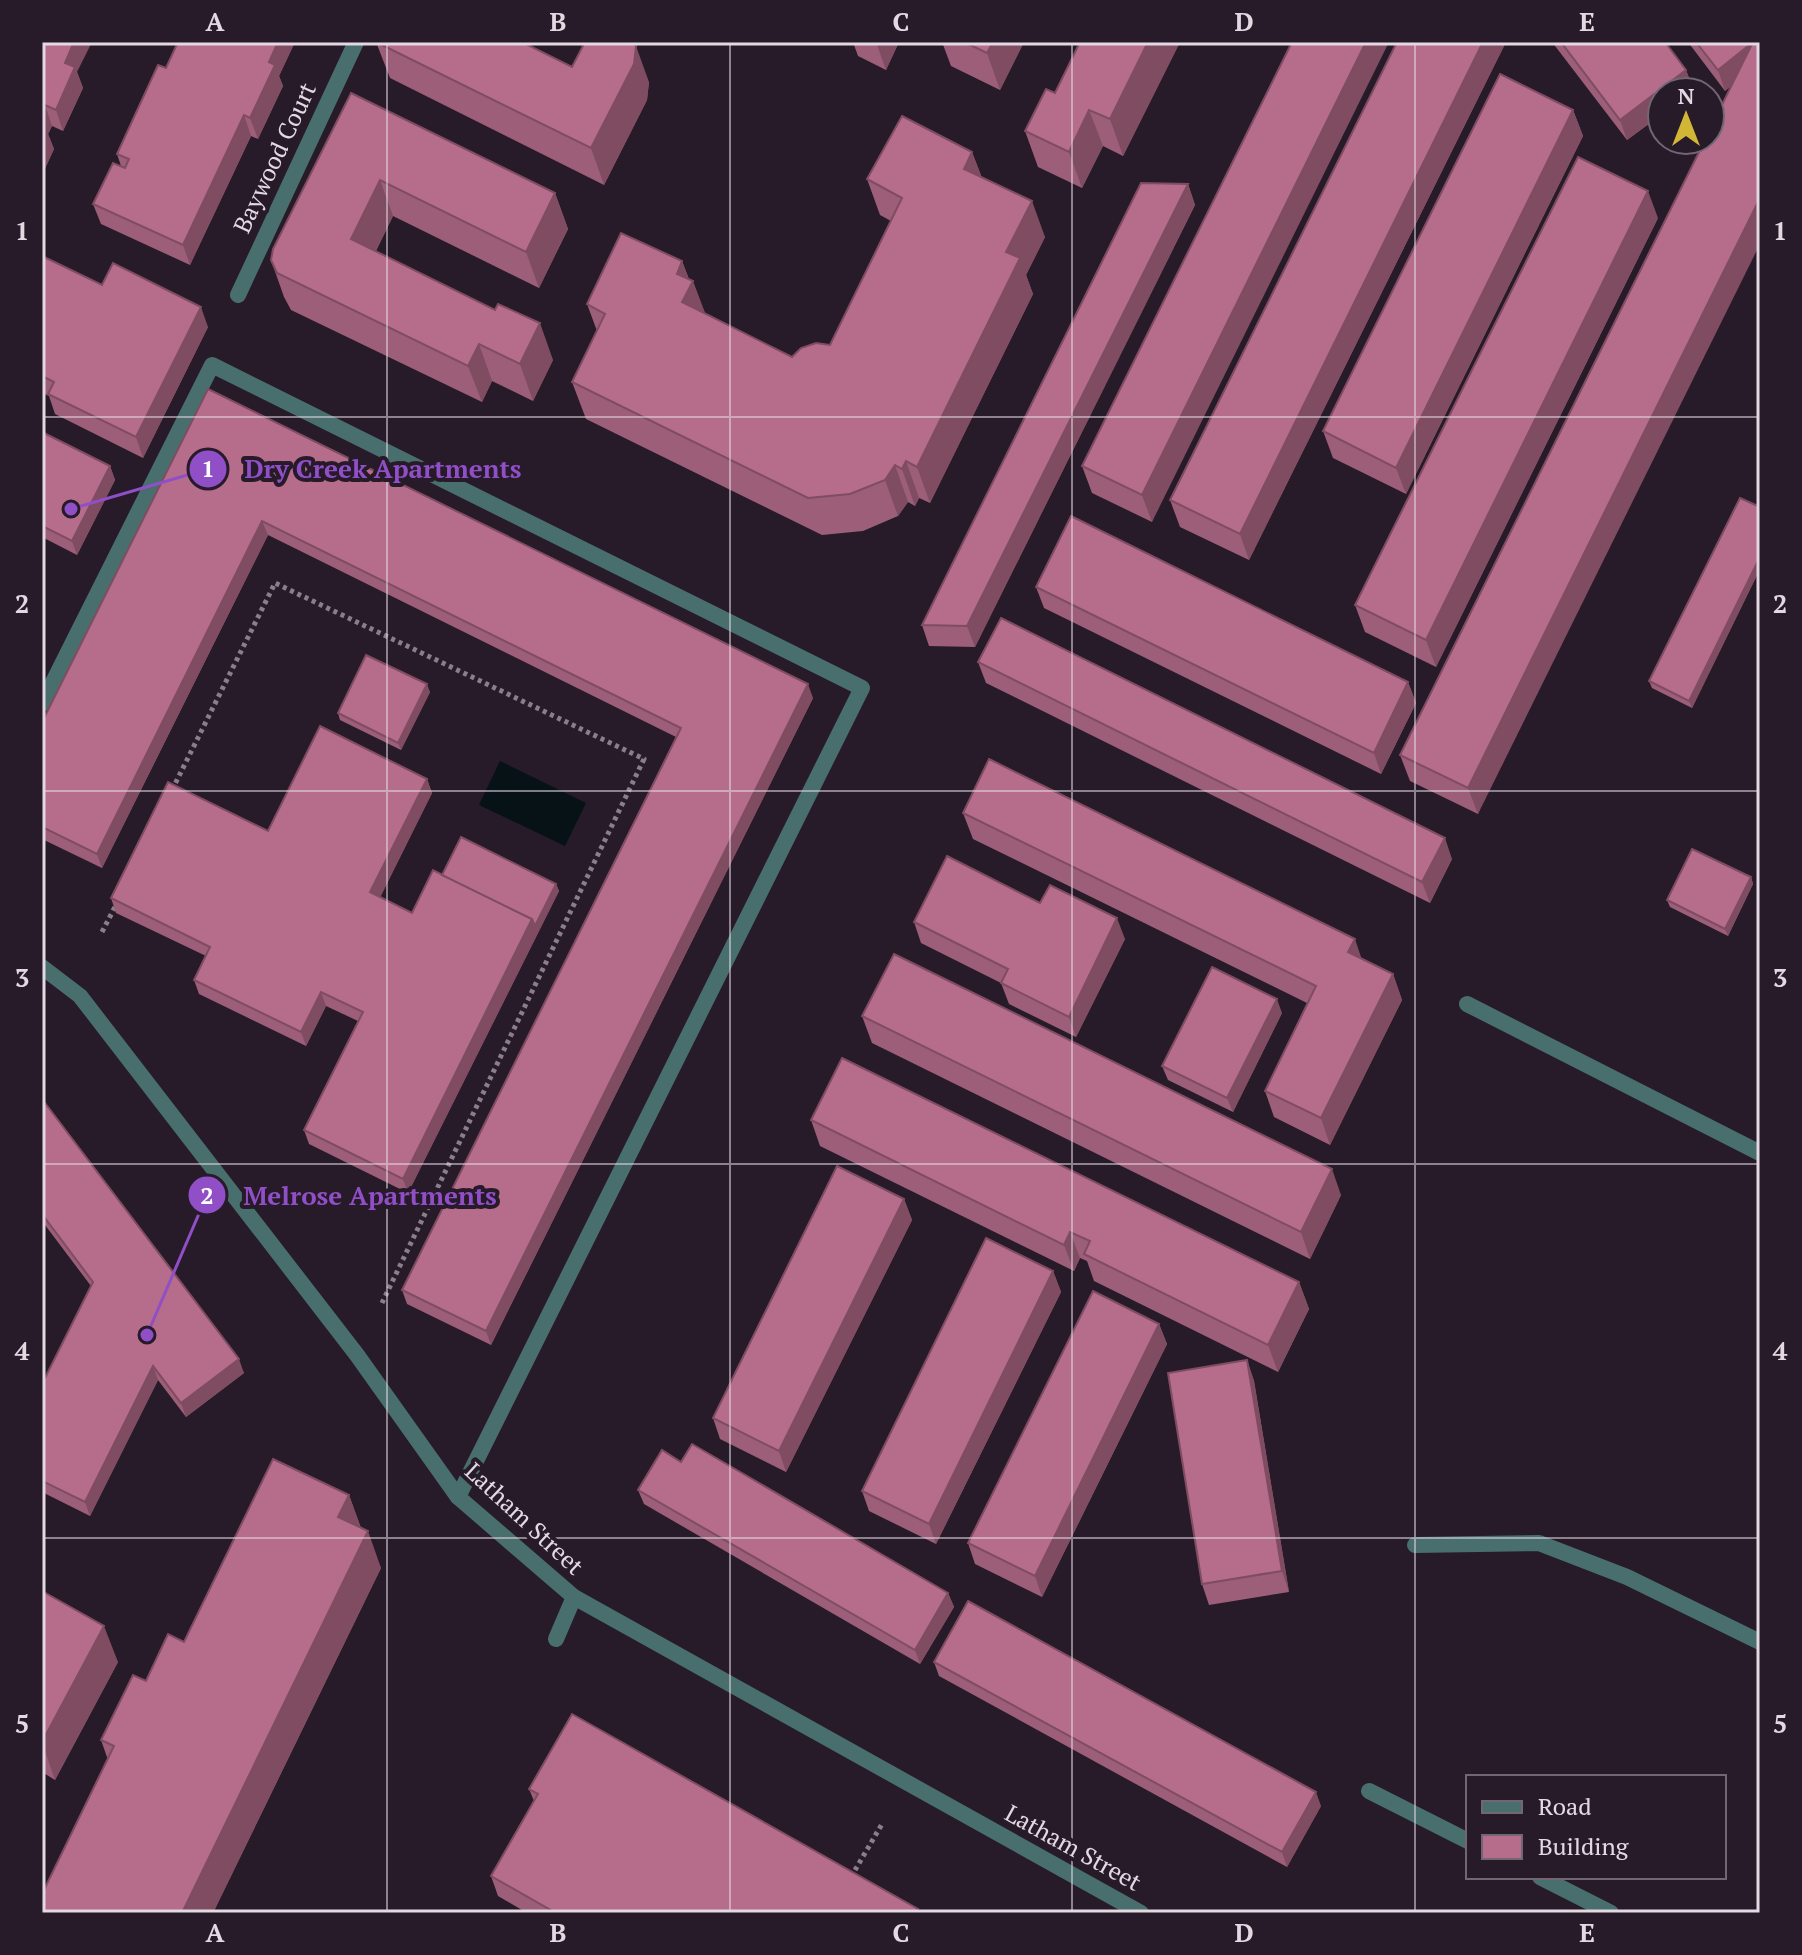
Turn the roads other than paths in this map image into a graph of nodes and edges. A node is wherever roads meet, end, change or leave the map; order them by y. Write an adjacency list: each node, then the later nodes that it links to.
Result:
1 (356, 42): 2 (street, Baywood Court)
2 (238, 295)
3 (42, 704): 7 (street)
4 (42, 967): 7 (street, Latham Street)
5 (1467, 1004): 6 (street)
6 (1760, 1153)
7 (458, 1497): 9 (street, Latham Street)
8 (1415, 1545): 11 (street)
9 (574, 1597): 10 (street); 15 (street, Latham Street)
10 (556, 1639)
11 (1760, 1642)
12 (1369, 1791): 13 (street)
13 (1466, 1840)
14 (1544, 1879): 16 (street)
15 (1141, 1913)
16 (1611, 1913)

